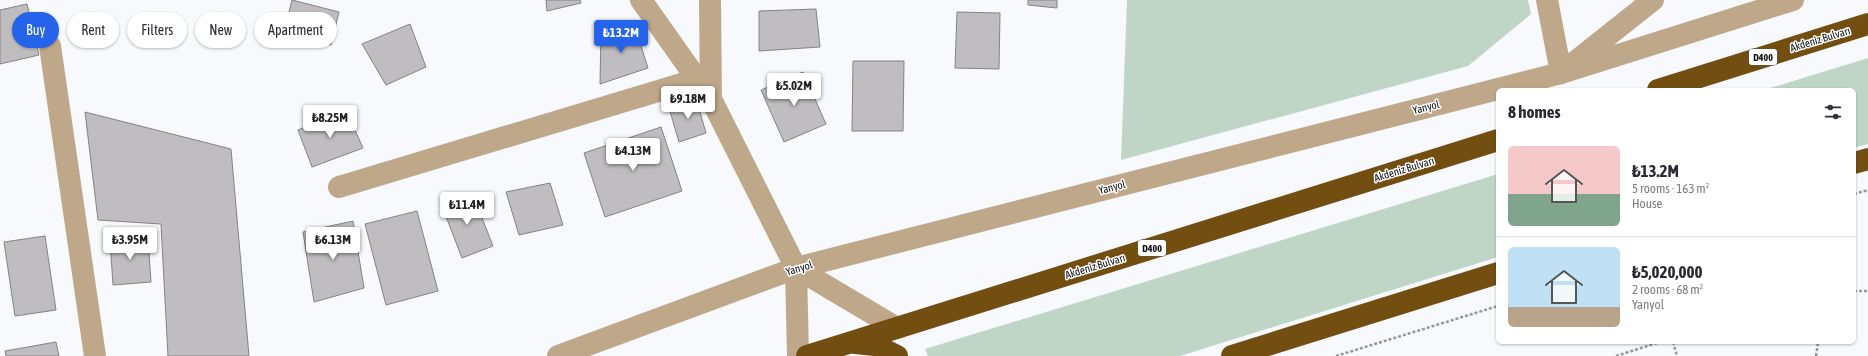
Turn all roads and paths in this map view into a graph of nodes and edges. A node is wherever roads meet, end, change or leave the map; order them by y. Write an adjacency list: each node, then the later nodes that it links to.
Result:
1 (641, 0): 10 (street)
2 (710, 0): 14 (street)
3 (1547, 0): 9 (street)
4 (1653, 0): 9 (street, Yanyol)
5 (1793, 0): 6 (street)
6 (1747, 8): 9 (street)
7 (1868, 24): 12 (highway, Akdeniz Bulvarı / D400)
8 (50, 48): 31 (street)
9 (1561, 73): 11 (street, Yanyol)
10 (698, 79): 14 (street); 18 (street)
11 (1502, 88)
12 (1664, 88)
13 (1496, 90): 21 (street, Yanyol)
14 (711, 98): 21 (street)
15 (1496, 141): 26 (highway, Akdeniz Bulvarı / D400)
16 (1868, 159): 17 (highway)
17 (1856, 162)
18 (339, 187)
19 (1868, 190): 20 (path)
20 (1856, 193)
21 (796, 268): 26 (street); 32 (street, Yanyol); 33 (street)
22 (1496, 274): 36 (highway)
23 (1856, 291): 24 (path)
24 (1868, 291)
25 (1496, 307): 37 (path)
26 (897, 328): 30 (highway, Akdeniz Bulvarı / D400)
27 (1654, 344): 38 (path)
28 (1674, 344): 39 (path)
29 (1818, 344): 40 (path)
30 (828, 352): 34 (highway, Akdeniz Bulvarı / D400); 35 (highway)
31 (95, 356)
32 (558, 356)
33 (798, 356)
34 (807, 356)
35 (897, 356)
36 (1232, 356)
37 (1336, 356)
38 (1616, 356)
39 (1677, 356)
40 (1816, 356)

